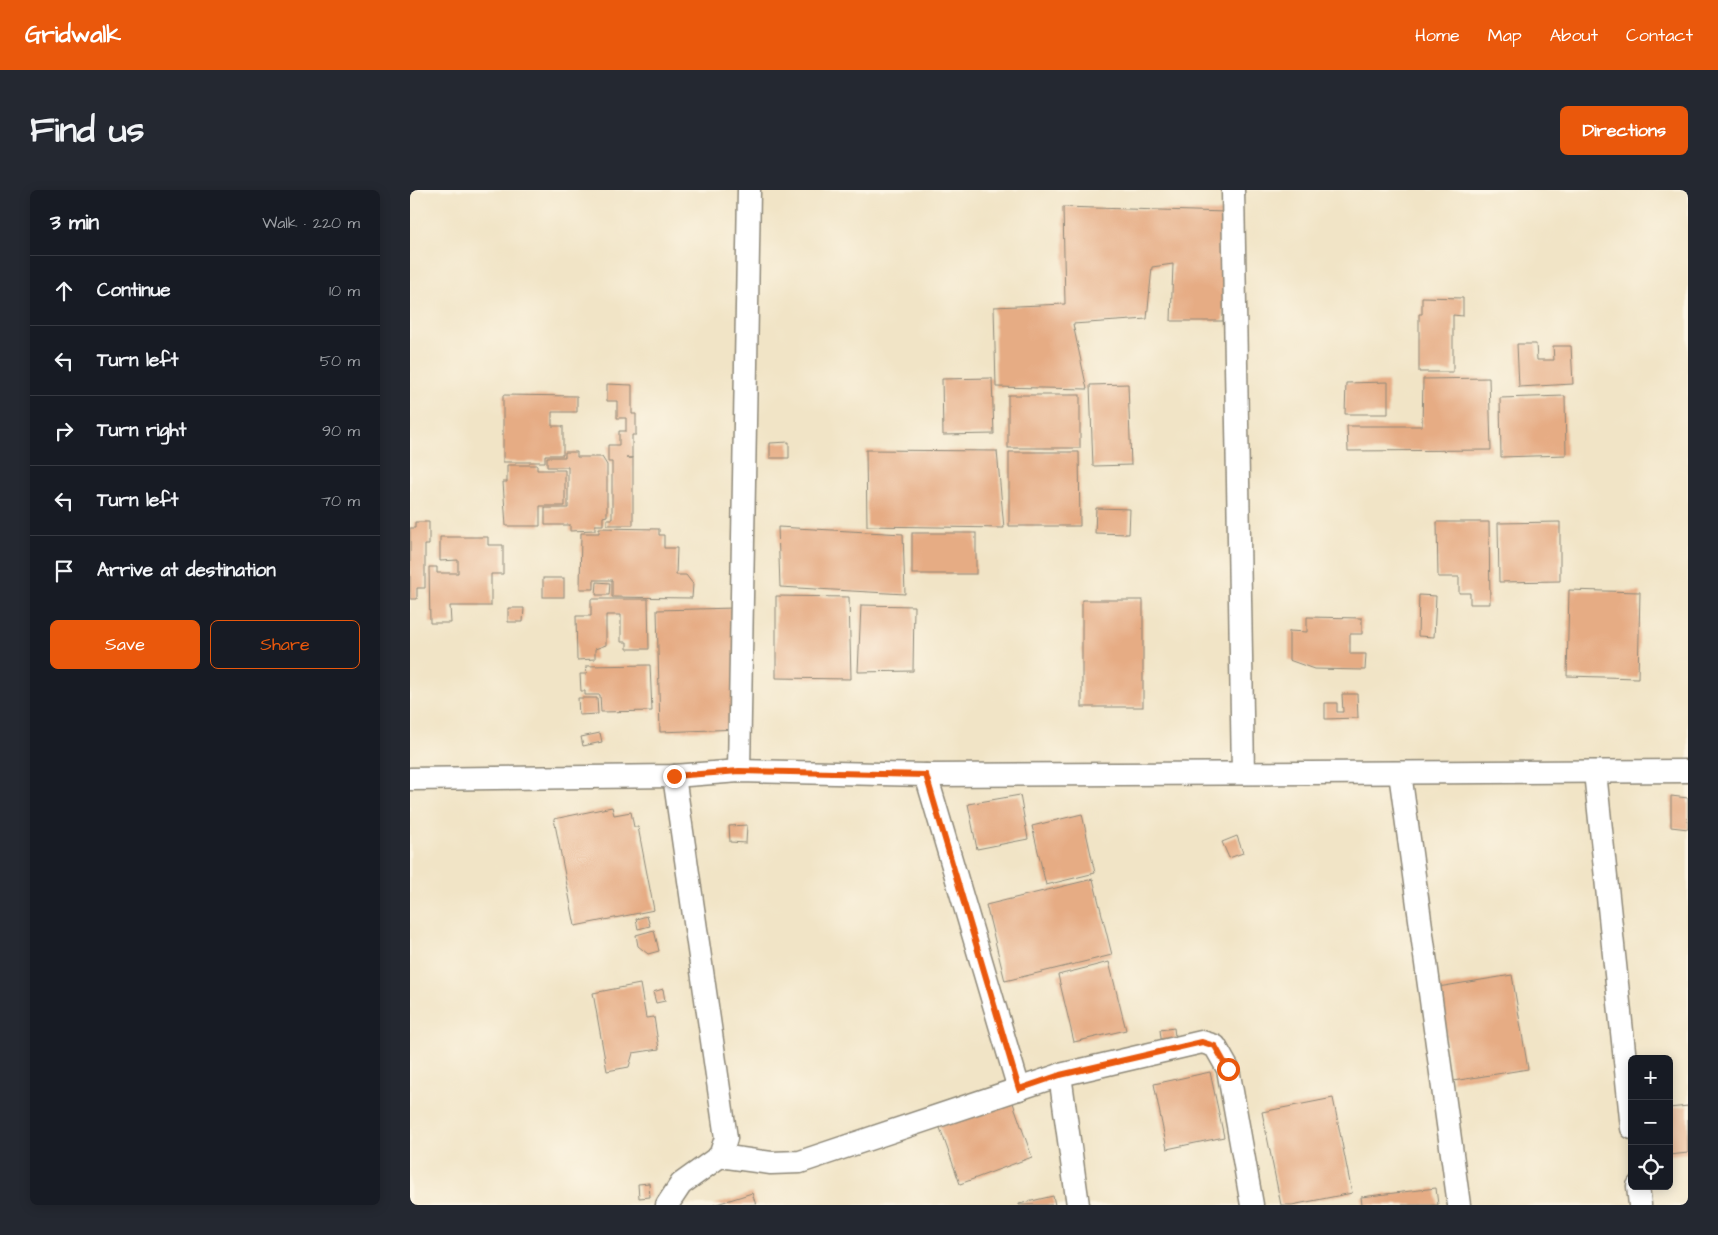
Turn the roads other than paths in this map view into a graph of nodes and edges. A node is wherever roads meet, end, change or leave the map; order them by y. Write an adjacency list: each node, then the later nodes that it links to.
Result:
1 (748, 190): 3 (street)
2 (1233, 190): 6 (street)
3 (739, 771): 8 (street); 9 (street)
4 (1688, 771): 5 (street)
5 (1595, 772): 7 (street); 13 (street)
6 (1243, 773): 7 (street); 8 (street)
7 (1400, 773): 19 (street)
8 (926, 775): 12 (street)
9 (674, 776): 10 (street); 14 (street)
10 (410, 779)
11 (1060, 1075): 12 (street); 17 (street); 18 (street)
12 (1019, 1089): 14 (street)
13 (1629, 1100)
14 (720, 1156): 16 (street)
15 (1638, 1190): 20 (street)
16 (667, 1205)
17 (1078, 1205)
18 (1252, 1205)
19 (1459, 1205)
20 (1640, 1205)

